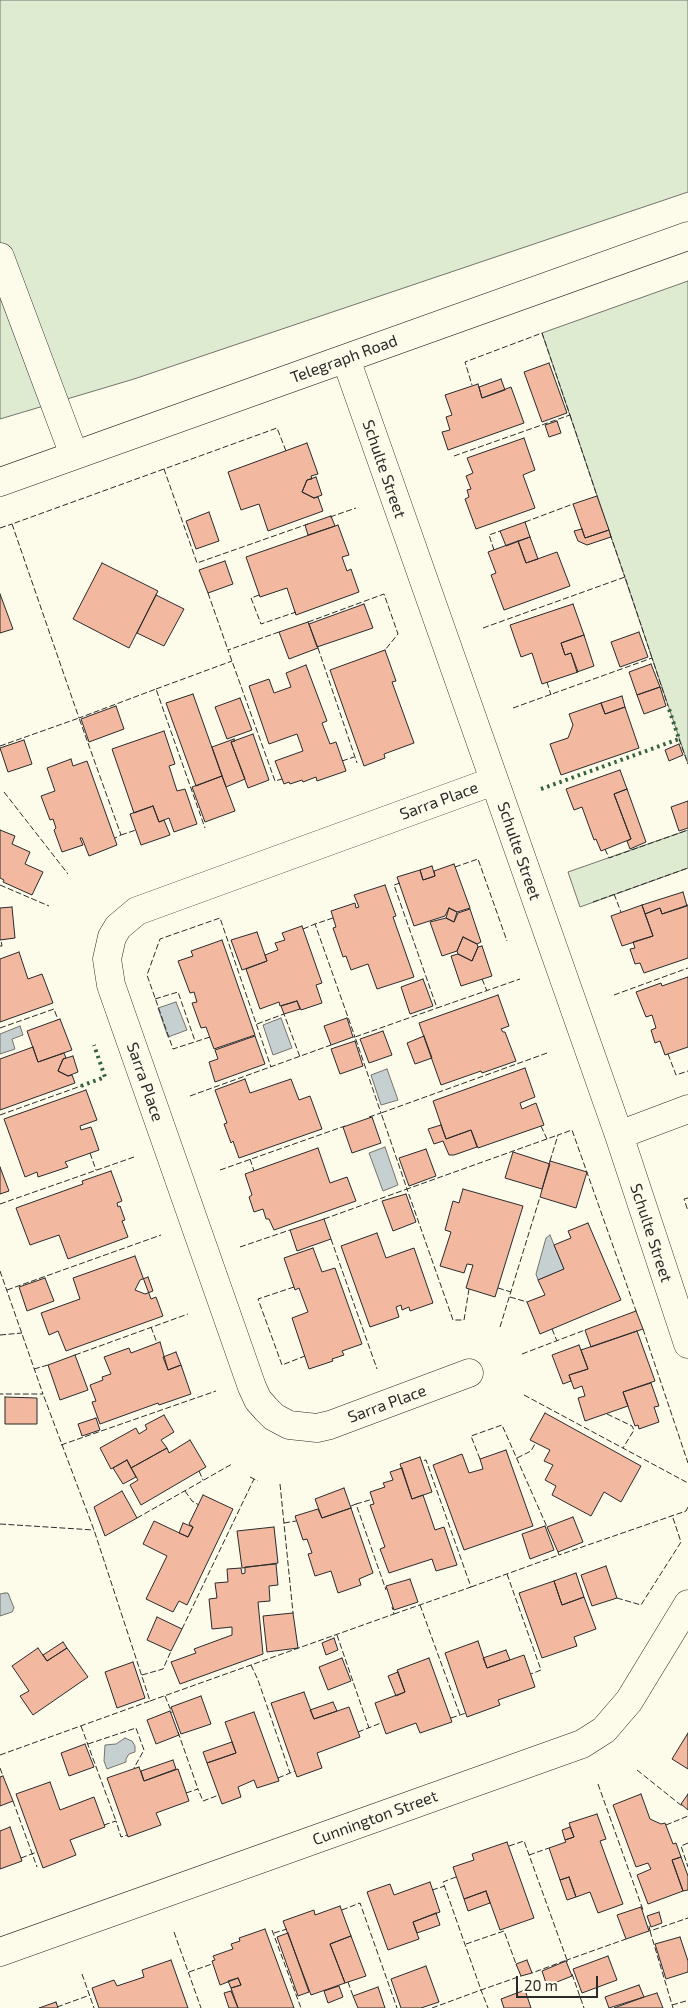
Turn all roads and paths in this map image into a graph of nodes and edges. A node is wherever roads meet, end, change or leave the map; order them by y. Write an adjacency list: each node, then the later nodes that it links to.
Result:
1 (688, 236): 3 (street, Telegraph Road)
2 (0, 257): 4 (street)
3 (346, 359): 4 (street, Telegraph Road); 6 (street, Schulte Street)
4 (74, 455): 5 (street, Telegraph Road)
5 (0, 482)
6 (494, 781): 8 (street, Schulte Street); 10 (street, Sarra Place)
7 (688, 1109): 8 (street)
8 (619, 1135): 9 (street, Schulte Street)
9 (688, 1344)
10 (469, 1374)
11 (688, 1604): 12 (street, Cunnington Street)
12 (0, 1952)

